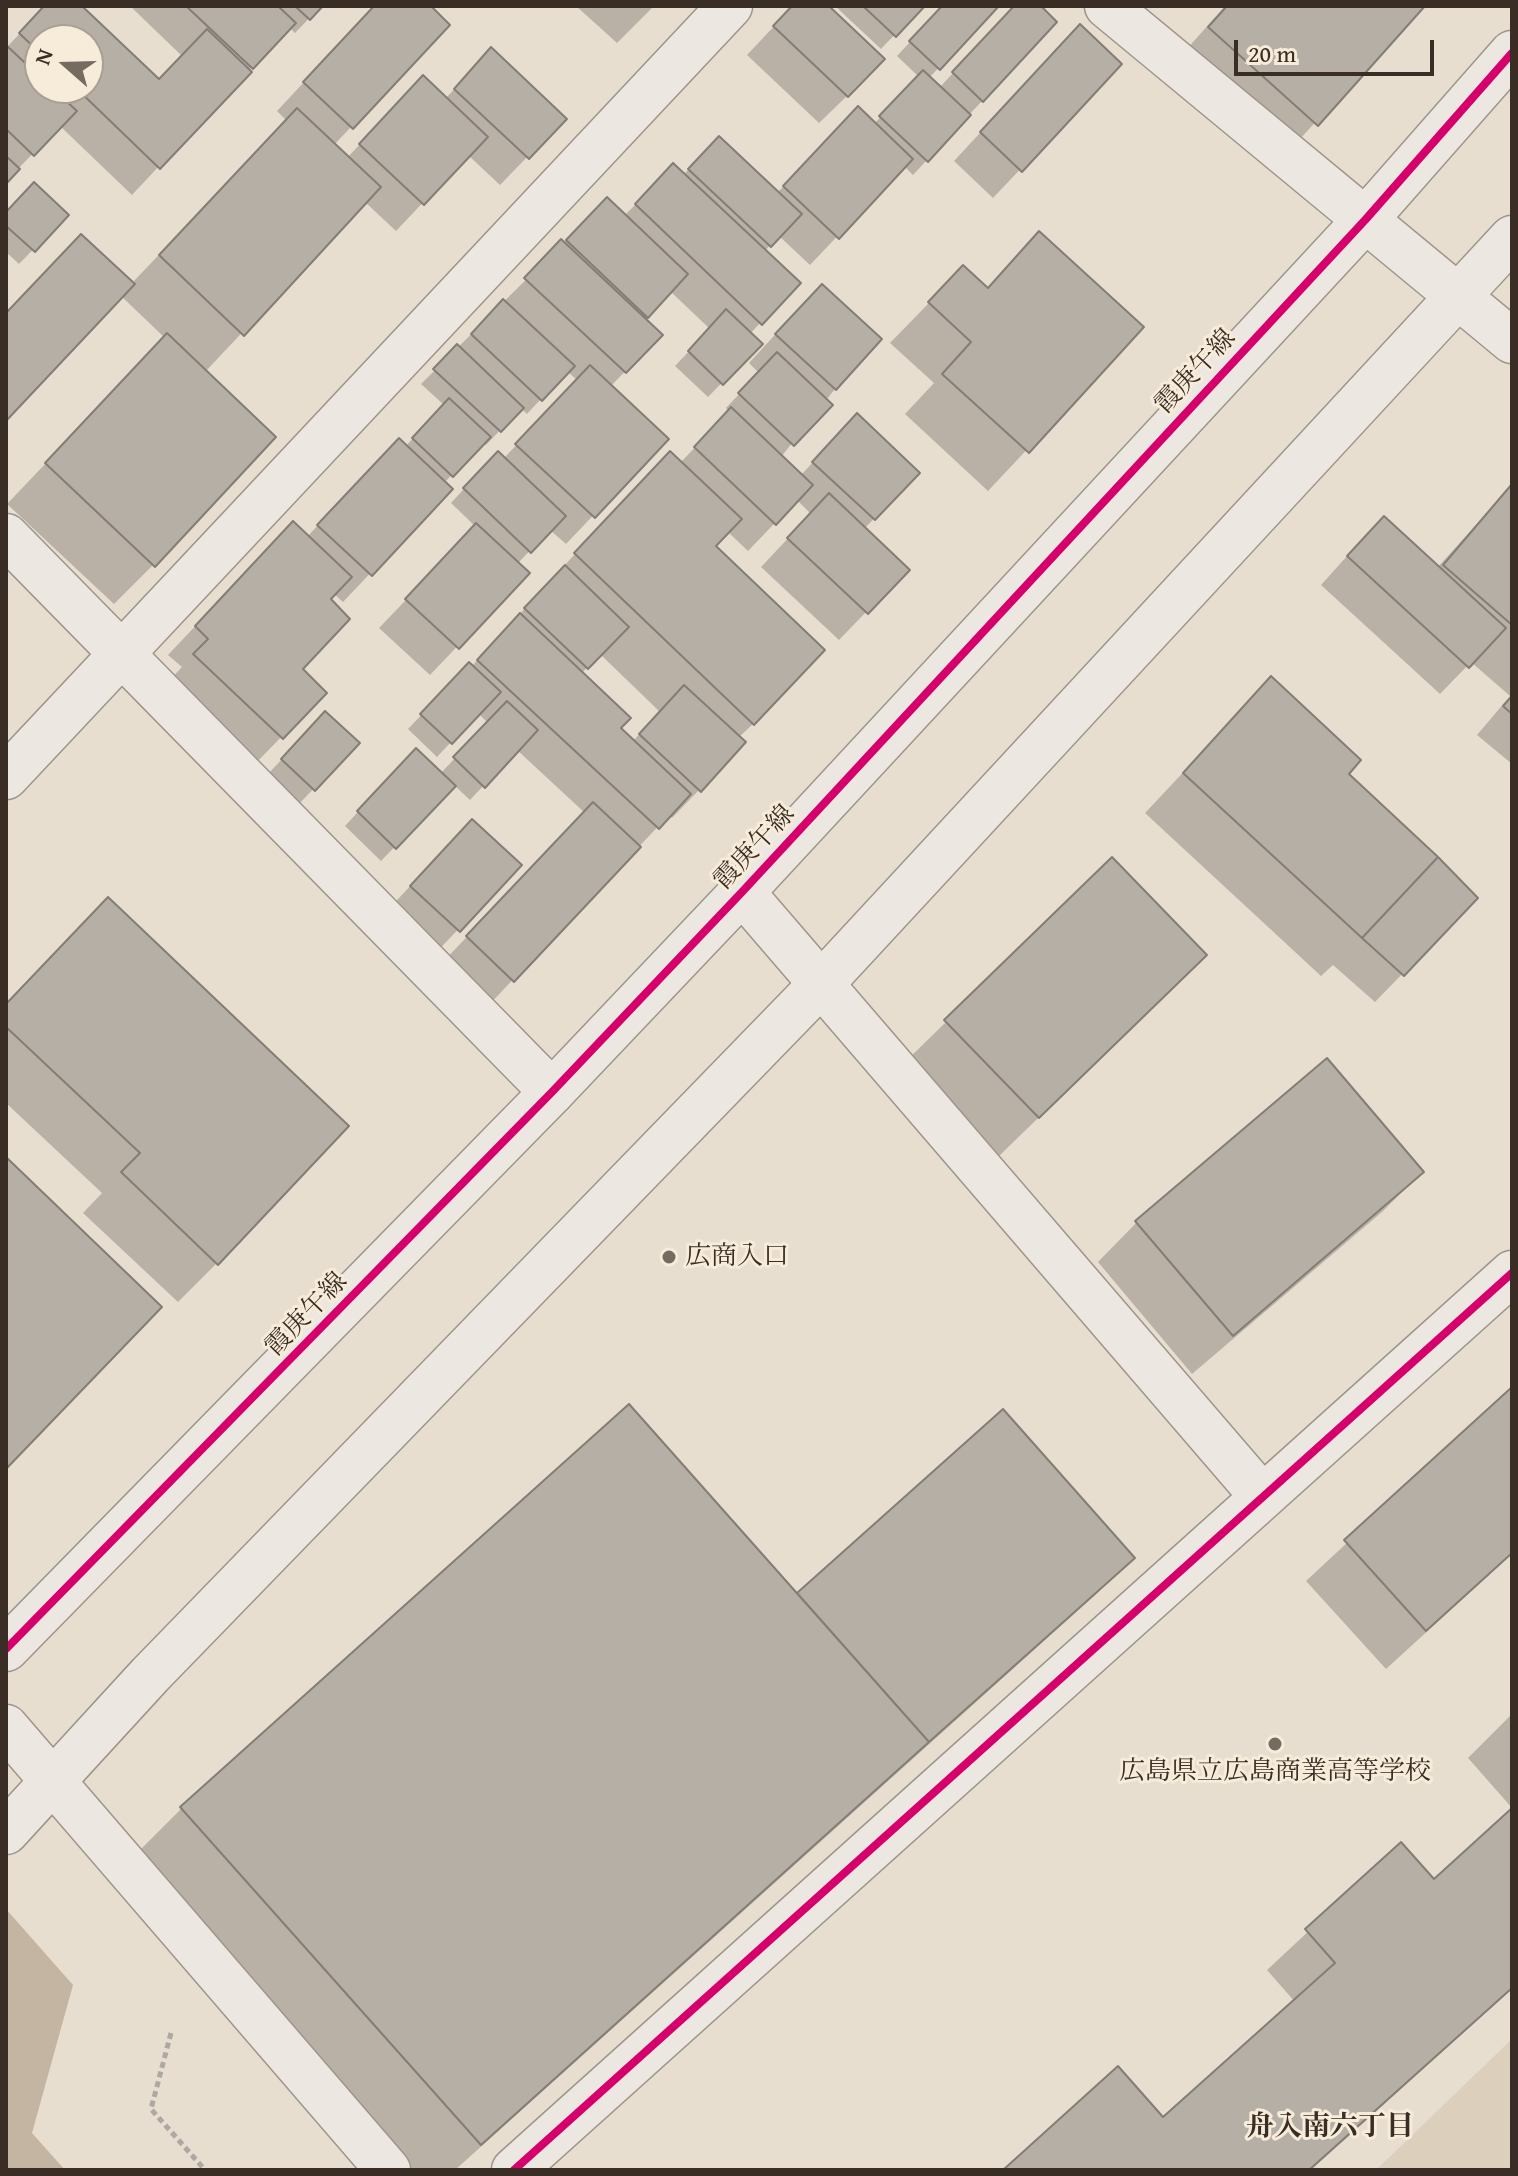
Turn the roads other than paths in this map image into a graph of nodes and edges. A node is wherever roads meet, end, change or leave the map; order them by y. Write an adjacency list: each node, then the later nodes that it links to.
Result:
1 (730, 6): 9 (street)
2 (1107, 6): 4 (street)
3 (1512, 53): 4 (street, 霞庚午線)
4 (1366, 219): 6 (street); 11 (street, 霞庚午線)
5 (1512, 238): 6 (street)
6 (1459, 298): 7 (street); 12 (street)
7 (1512, 341)
8 (6, 536): 9 (street)
9 (123, 651): 10 (street); 13 (street)
10 (6, 777)
11 (742, 892): 12 (street); 13 (street, 霞庚午線)
12 (822, 983): 15 (street); 18 (street)
13 (552, 1092): 16 (street, 霞庚午線)
14 (1512, 1273): 15 (street)
15 (1261, 1495): 21 (street)
16 (6, 1649)
17 (6, 1727): 18 (street)
18 (51, 1782): 19 (street); 20 (street)
19 (6, 1832)
20 (388, 2170)
21 (514, 2170)

